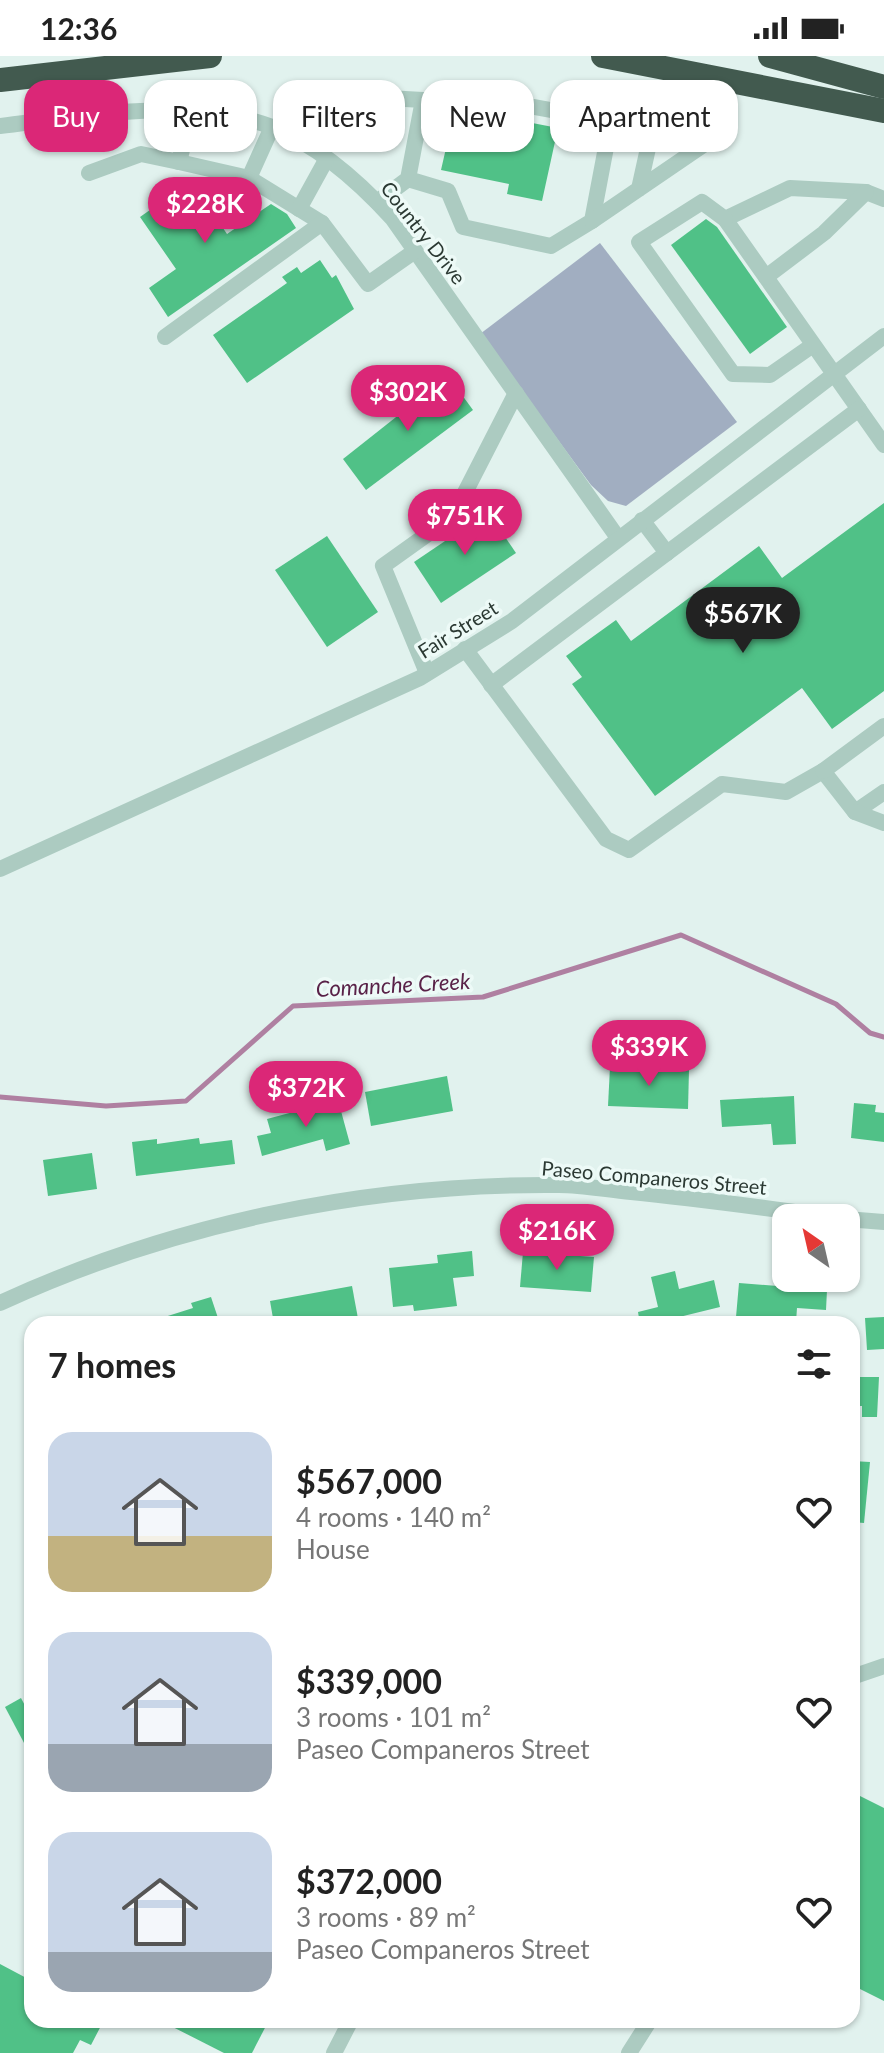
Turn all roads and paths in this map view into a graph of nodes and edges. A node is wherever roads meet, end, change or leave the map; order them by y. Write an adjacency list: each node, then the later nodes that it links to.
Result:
1 (210, 56): 4 (highway)
2 (603, 56): 8 (highway)
3 (770, 56): 5 (highway)
4 (0, 80)
5 (884, 87)
6 (534, 107): 25 (street)
7 (421, 111): 18 (street)
8 (884, 111)
9 (144, 113): 11 (street, Country Drive)
10 (257, 123): 12 (street, Country Drive)
11 (0, 126)
12 (272, 127): 14 (street, Country Drive); 17 (street)
13 (181, 152): 15 (street)
14 (326, 160): 22 (street, Country Drive); 23 (street)
15 (179, 162): 16 (street); 17 (street)
16 (89, 173)
17 (249, 178): 23 (street)
18 (408, 179): 22 (street); 25 (street)
19 (639, 189): 19 (street); 25 (street)
20 (866, 192): 21 (street); 24 (street); 28 (street)
21 (884, 199)
22 (377, 202): 27 (street, Country Drive)
23 (299, 209): 26 (street)
24 (725, 219): 28 (street); 31 (street)
25 (592, 221)
26 (322, 223): 27 (street); 30 (street)
27 (415, 251): 33 (street, Country Drive)
28 (766, 277): 31 (street)
29 (884, 336): 32 (street, Fair Street)
30 (165, 337)
31 (813, 345): 32 (street)
32 (834, 375): 34 (street); 36 (street, Fair Street)
33 (516, 393): 37 (street, Country Drive); 40 (street)
34 (859, 409): 35 (street); 38 (street)
35 (884, 445)
36 (642, 520): 37 (street, Fair Street); 38 (street)
37 (618, 538): 39 (street, Fair Street)
38 (667, 553): 41 (street)
39 (465, 649): 40 (street, Fair Street); 41 (street)
40 (427, 673): 47 (street, Fair Street)
41 (491, 685): 43 (street)
42 (884, 726): 43 (street)
43 (823, 771): 45 (street)
44 (884, 792): 45 (street)
45 (855, 812): 46 (street)
46 (884, 823)
47 (0, 869)
48 (772, 1208): 51 (street, Paseo Companeros Street)
49 (860, 1220): 50 (street, Paseo Companeros Street)
50 (884, 1222)
51 (0, 1303)
52 (884, 1666): 53 (street)
53 (860, 1674)
54 (347, 2028): 56 (street)
55 (645, 2028): 57 (street)
56 (334, 2053)
57 (629, 2053)

